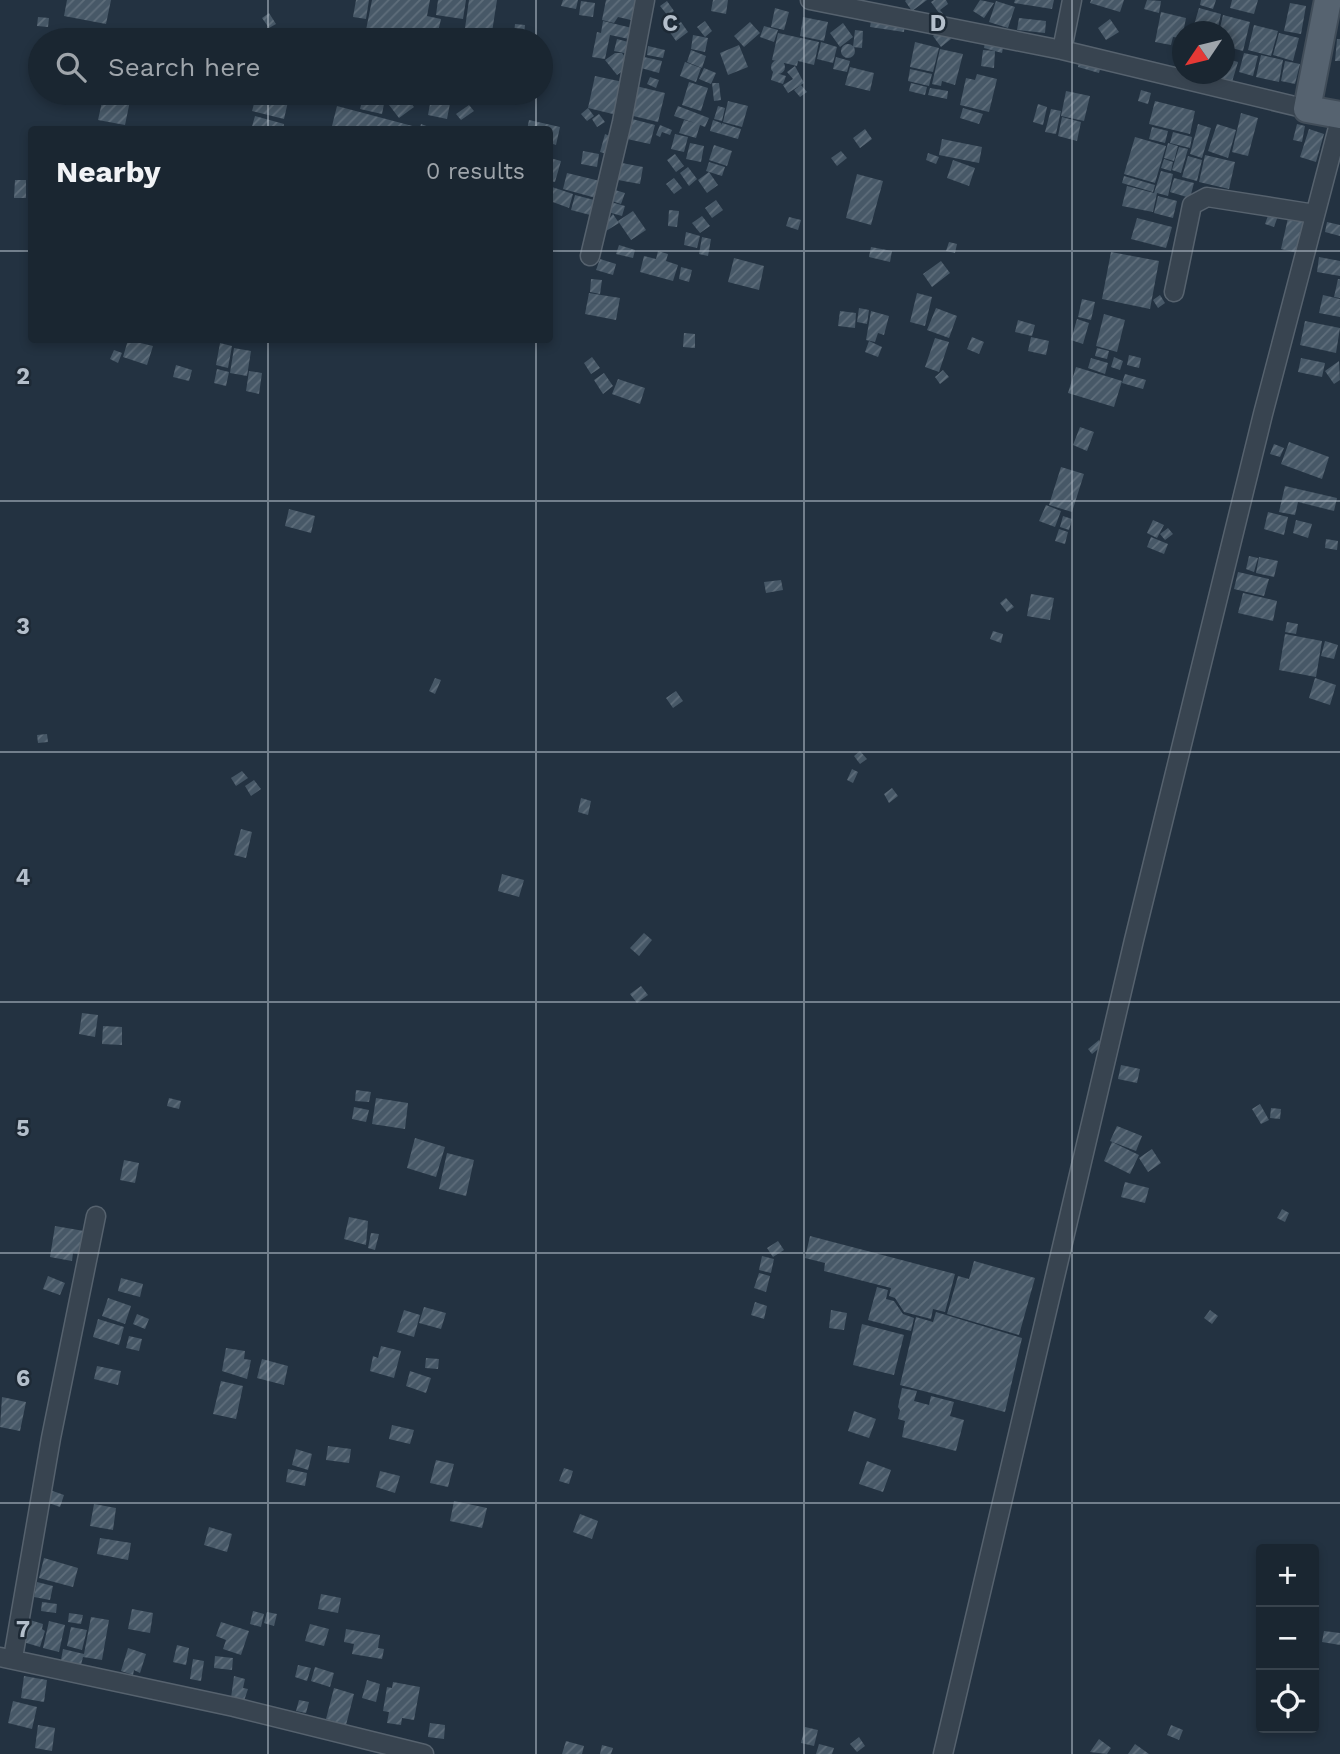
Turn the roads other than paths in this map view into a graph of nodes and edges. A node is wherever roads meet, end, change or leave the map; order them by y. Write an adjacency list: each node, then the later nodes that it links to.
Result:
1 (645, 0): 9 (street)
2 (1072, 0): 5 (street)
3 (1328, 0): 6 (main road)
4 (820, 1): 5 (street)
5 (1062, 50): 6 (street)
6 (1307, 109): 7 (main road)
7 (1340, 118): 8 (street)
8 (1315, 214): 10 (street); 14 (street)
9 (590, 256)
10 (1174, 292)
11 (96, 1216): 12 (street)
12 (3, 1658): 13 (street)
13 (424, 1754)
14 (943, 1754)

